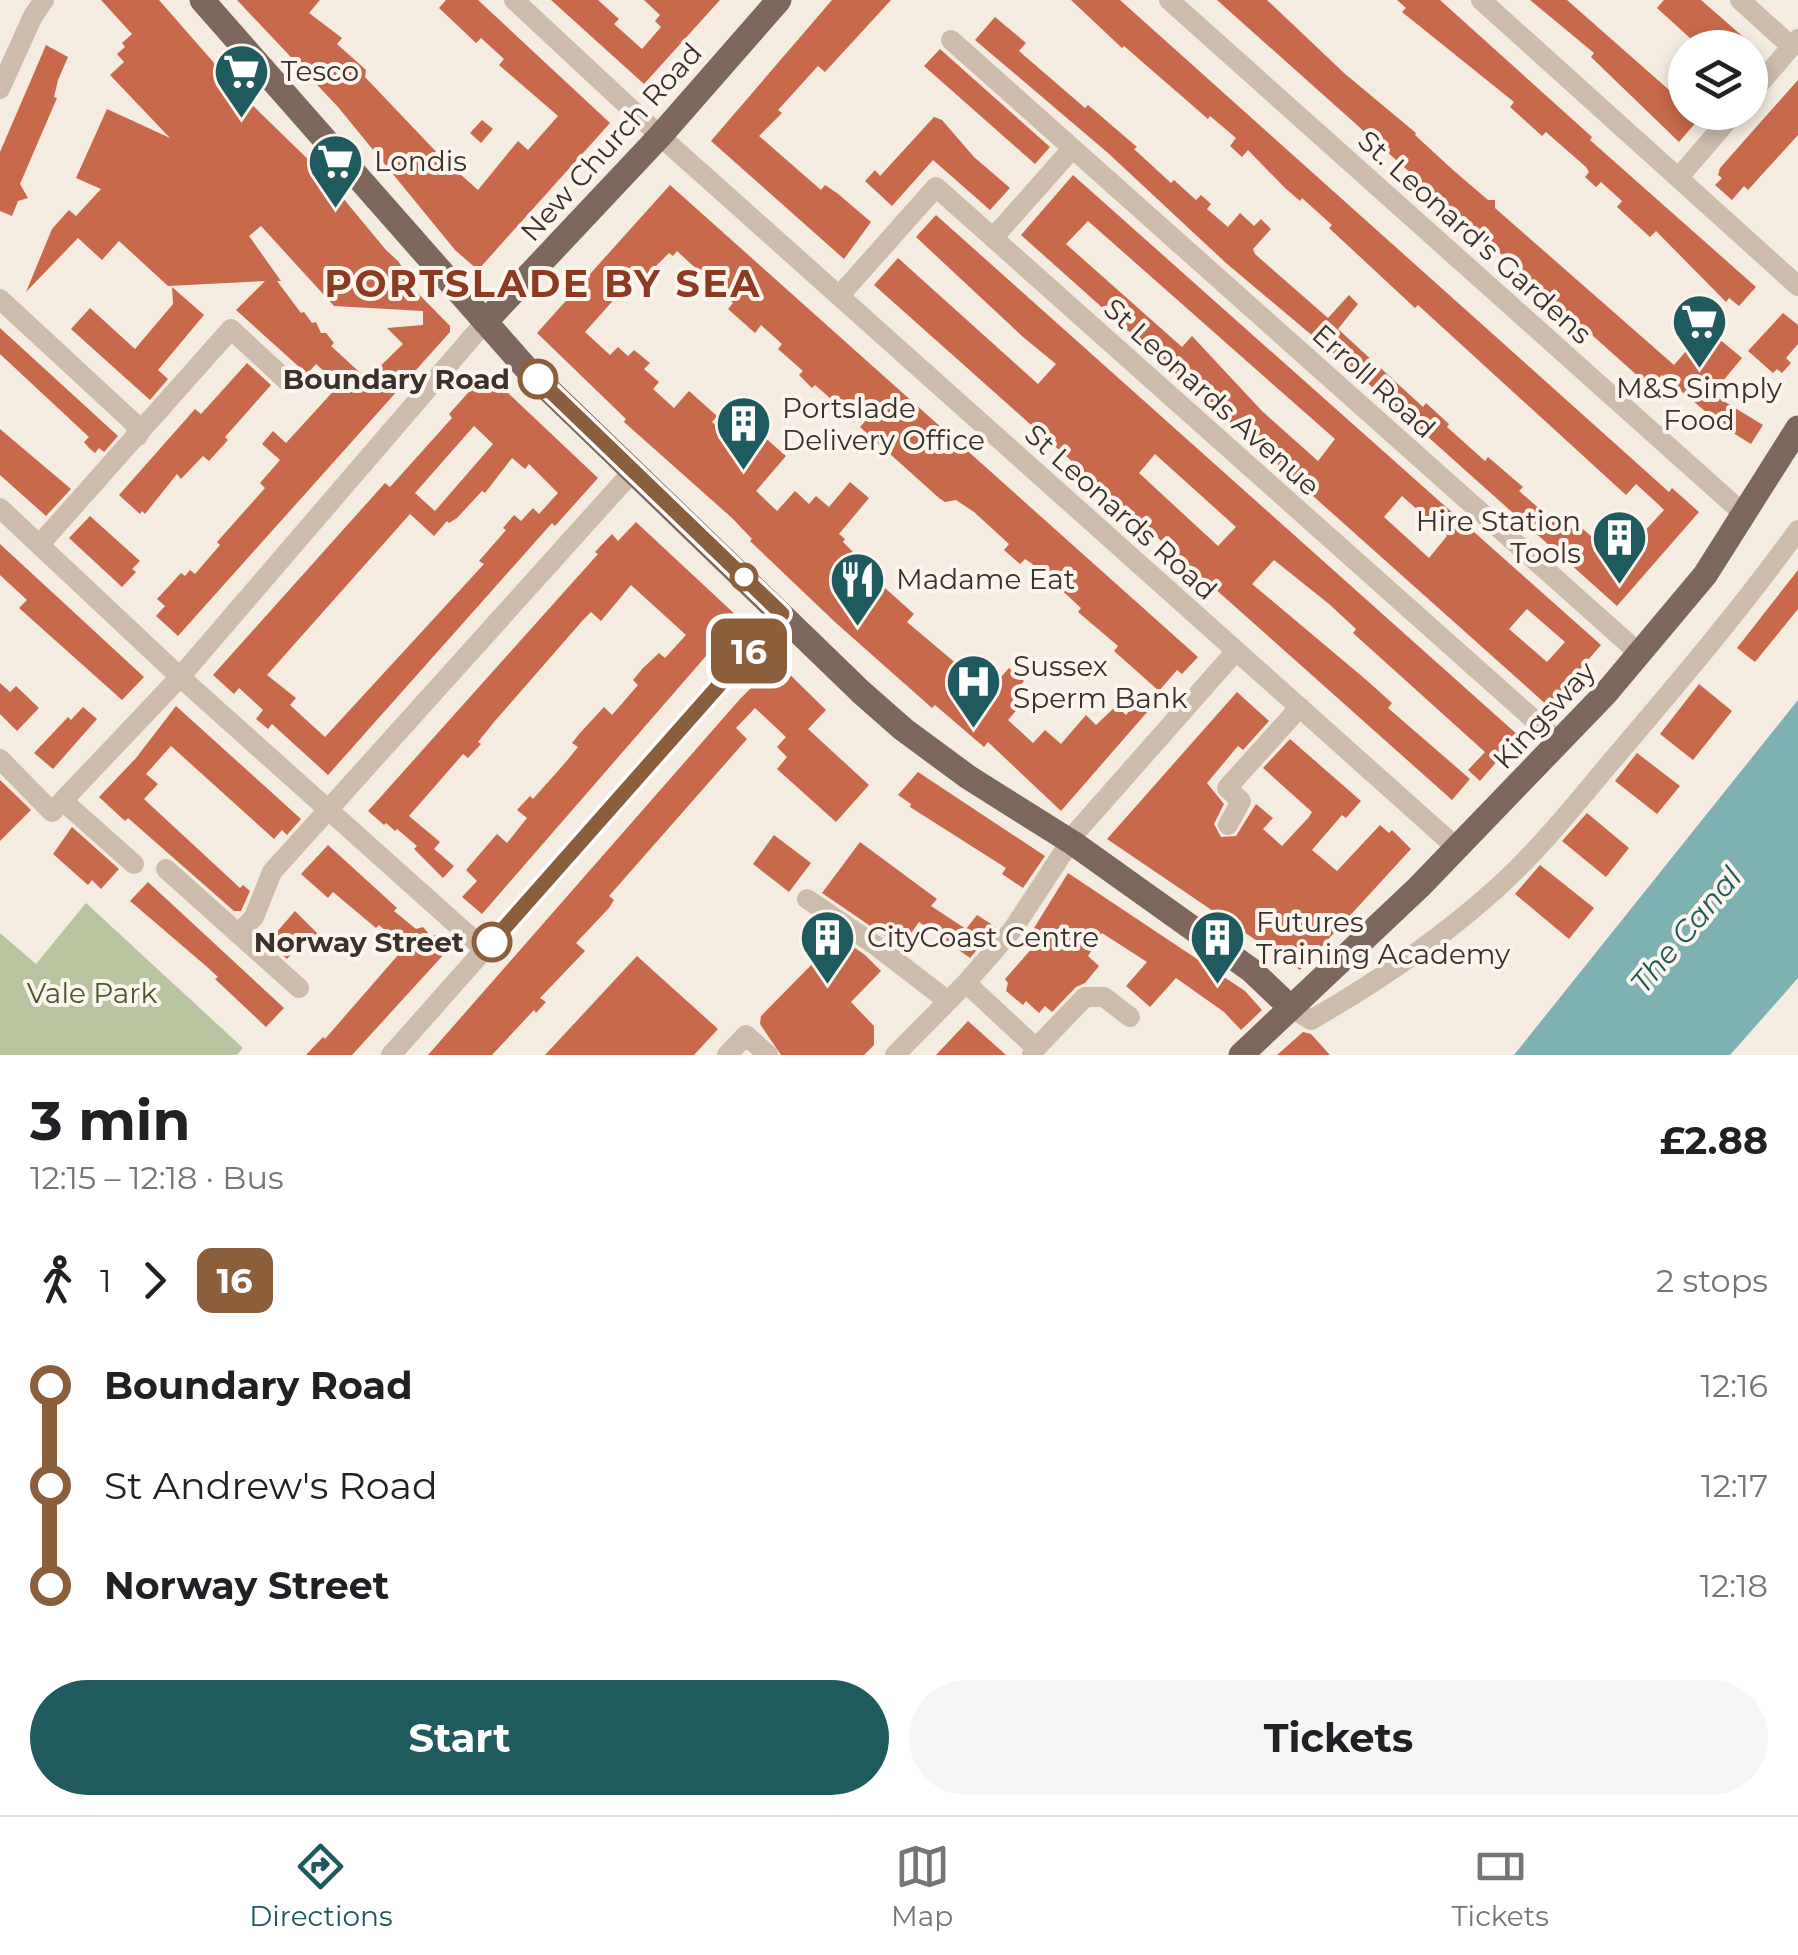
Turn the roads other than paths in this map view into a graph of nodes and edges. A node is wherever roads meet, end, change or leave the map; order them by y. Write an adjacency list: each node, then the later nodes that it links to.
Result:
1 (44, 0): 11 (street)
2 (202, 0): 20 (main road)
3 (514, 0): 13 (street, St Leonards Road)
4 (779, 0): 13 (main road, New Church Road)
5 (1169, 0): 26 (street, St. Leonard's Gardens)
6 (1480, 0): 15 (street)
7 (1740, 0): 9 (street)
8 (952, 40): 14 (street, Erroll Road)
9 (1795, 43): 10 (street)
10 (1768, 74)
11 (0, 90)
12 (1719, 130): 15 (street)
13 (660, 136): 18 (street, St Leonards Road); 20 (main road, New Church Road)
14 (1071, 150): 16 (street); 31 (street, Erroll Road)
15 (1679, 177): 17 (street)
16 (993, 238): 18 (street, St Leonards Avenue); 34 (street, St Leonards Avenue)
17 (1798, 286)
18 (840, 295): 30 (street, St Leonards Road)
19 (0, 299): 23 (street)
20 (485, 322): 24 (main road); 32 (street)
21 (289, 383): 23 (street)
22 (1798, 428): 26 (main road, Kingsway)
23 (138, 436): 28 (street)
24 (634, 470): 29 (main road); 37 (street)
25 (0, 508): 28 (street)
26 (1745, 515): 31 (main road, Kingsway)
27 (1798, 530): 49 (street)
28 (40, 544): 32 (street)
29 (782, 614): 39 (main road); 45 (street)
30 (1236, 651): 33 (street, St Leonards Road); 39 (street)
31 (1640, 654): 34 (main road, Kingsway)
32 (180, 677): 36 (street); 37 (street)
33 (1300, 707): 38 (street); 40 (street, St Leonards Road)
34 (1560, 743): 40 (main road, Kingsway)
35 (0, 759): 36 (street)
36 (58, 806): 41 (street)
37 (328, 810): 44 (street); 45 (street)
38 (1228, 825)
39 (1073, 842): 46 (street); 49 (main road)
40 (1457, 848): 49 (main road, Kingsway)
41 (134, 864)
42 (166, 869): 44 (street)
43 (807, 900): 48 (street)
44 (238, 934): 47 (street)
45 (485, 950): 52 (street)
46 (966, 983): 48 (street); 51 (street)
47 (299, 988)
48 (948, 1001): 55 (street)
49 (1290, 1006): 56 (main road, Kingsway)
50 (1130, 1017): 51 (street)
51 (1034, 1052)
52 (392, 1055)
53 (727, 1055): 54 (street)
54 (768, 1055)
55 (894, 1055)
56 (1240, 1055)

